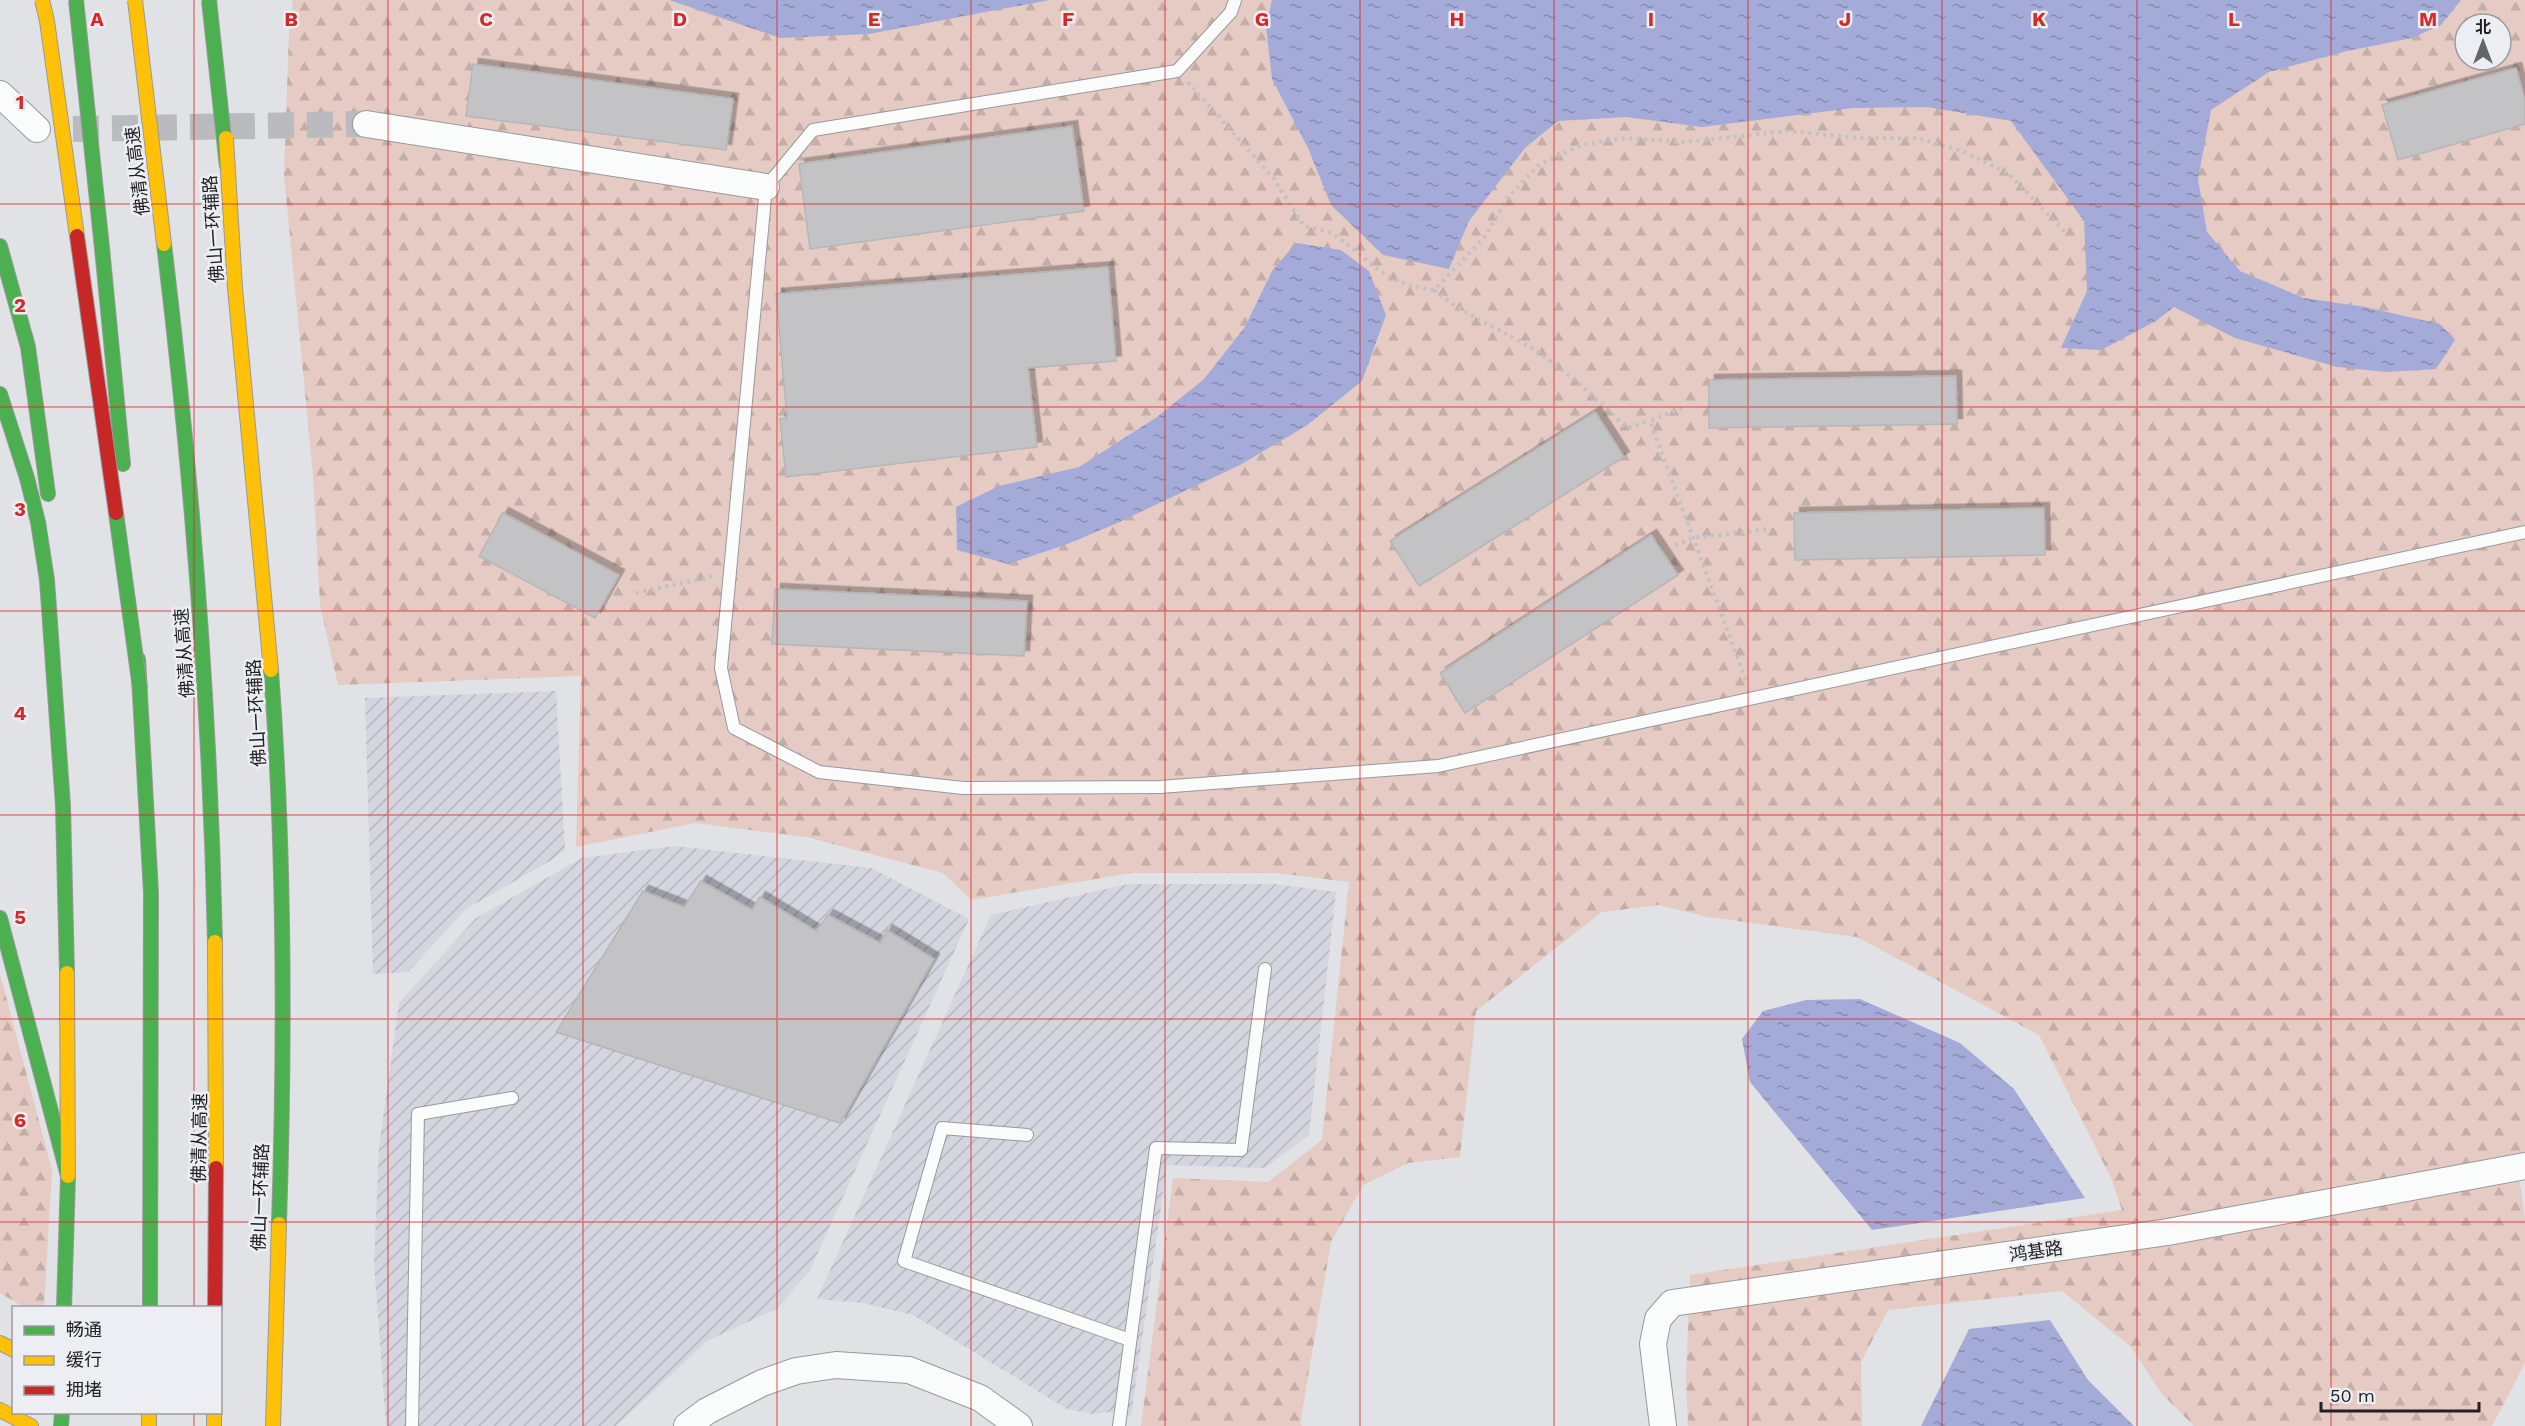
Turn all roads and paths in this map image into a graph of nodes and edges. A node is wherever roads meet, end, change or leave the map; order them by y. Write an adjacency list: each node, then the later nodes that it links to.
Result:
1 (42, 0): 26 (main road, bridge)
2 (76, 0): 26 (main road, bridge)
3 (135, 0): 36 (main road, 佛清从高速, bridge)
4 (209, 0): 11 (main road, bridge)
5 (223, 0): 11 (main road, 佛山一环辅路, bridge)
6 (1235, 0): 7 (lane)
7 (1177, 70): 12 (lane); 15 (path)
8 (0, 94): 10 (street)
9 (366, 124): 12 (street)
10 (37, 129)
11 (227, 167): 42 (main road, 佛山一环辅路, bridge)
12 (766, 187): 24 (lane)
13 (2068, 235): 15 (path)
14 (0, 246): 23 (main road)
15 (1434, 290): 18 (path)
16 (0, 394): 23 (main road)
17 (1682, 408): 18 (path)
18 (1650, 421): 21 (path)
19 (1770, 530): 21 (path)
20 (2525, 532): 27 (lane)
21 (1693, 538): 22 (path); 27 (path)
22 (1675, 545)
23 (45, 565): 33 (main road)
24 (730, 573): 25 (path); 27 (lane)
25 (636, 593)
26 (140, 688): 35 (main road)
27 (1752, 698)
28 (0, 918): 33 (main road)
29 (1266, 969): 37 (lane)
30 (512, 1098): 43 (lane)
31 (1027, 1135): 37 (lane)
32 (2525, 1166): 47 (street, 鸿基路)
33 (68, 1176): 34 (main road)
34 (64, 1306)
35 (150, 1306)
36 (215, 1306)
37 (1130, 1340): 46 (lane)
38 (0, 1410): 40 (main road)
39 (136, 1414): 41 (main road)
40 (31, 1426)
41 (160, 1426)
42 (273, 1426)
43 (412, 1426)
44 (687, 1426): 45 (street)
45 (1019, 1426)
46 (1119, 1426)
47 (1663, 1426)

